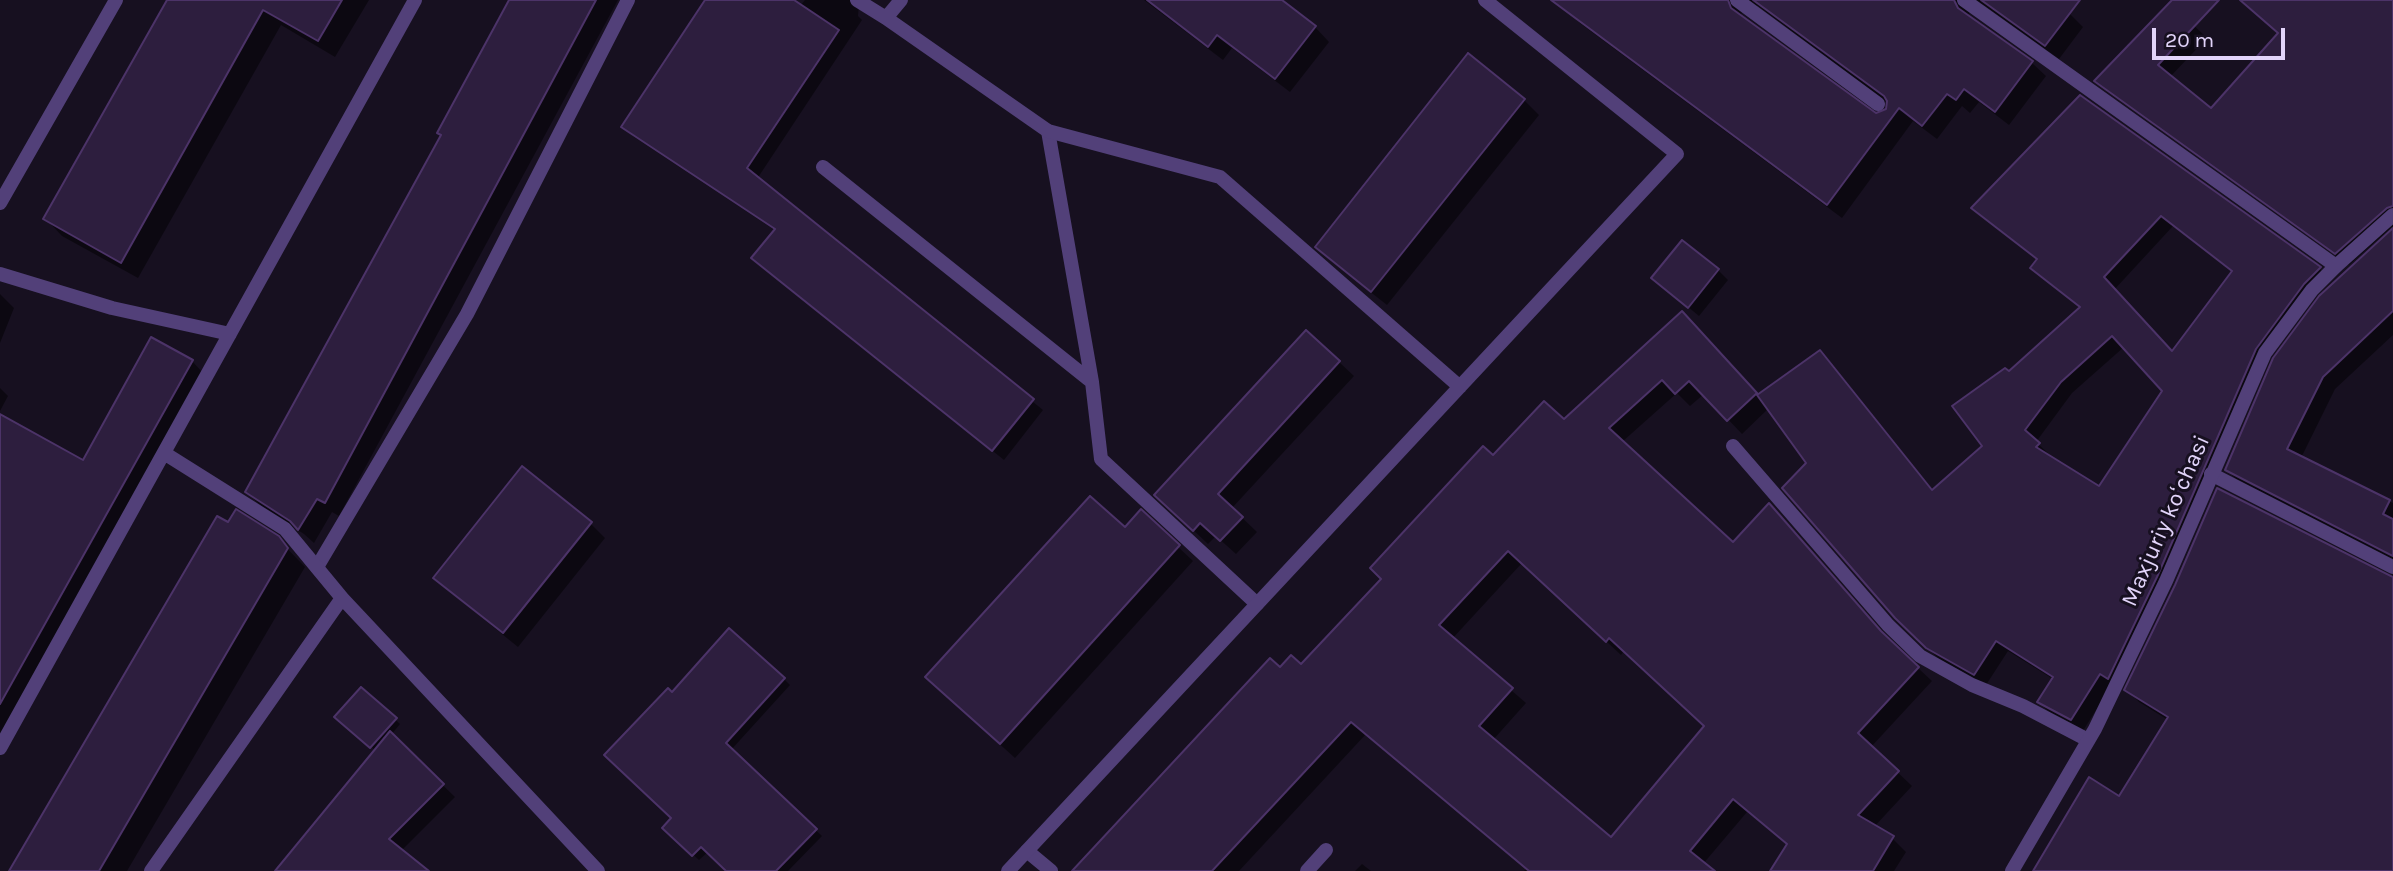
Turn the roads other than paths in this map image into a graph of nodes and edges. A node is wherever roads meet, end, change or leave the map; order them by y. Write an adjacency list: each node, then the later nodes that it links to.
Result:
1 (116, 0): 13 (street)
2 (415, 0): 17 (street)
3 (628, 0): 23 (street)
4 (857, 0): 9 (street)
5 (901, 0): 9 (street)
6 (1485, 0): 19 (street)
7 (1737, 0): 10 (street)
8 (1964, 0): 15 (street)
9 (886, 18): 11 (street)
10 (1878, 104)
11 (1048, 131): 18 (street); 19 (street)
12 (823, 167): 18 (street)
13 (0, 203)
14 (2393, 215): 15 (street, Maxjuriy koʻchasi)
15 (2336, 266): 22 (street, Maxjuriy koʻchasi)
16 (0, 274): 17 (street)
17 (230, 334): 21 (street)
18 (1092, 382): 26 (street)
19 (1460, 387): 26 (street)
20 (1732, 446): 27 (street)
21 (164, 453): 23 (street); 28 (street)
22 (2211, 474): 24 (street); 27 (street, Maxjuriy koʻchasi)
23 (317, 567): 25 (street)
24 (2393, 567)
25 (342, 598): 31 (street); 32 (street)
26 (1257, 604): 30 (street)
27 (2088, 740): 36 (street, Maxjuriy koʻchasi)
28 (0, 748)
29 (1326, 850): 35 (street)
30 (1027, 851): 33 (street); 34 (street)
31 (151, 871)
32 (598, 871)
33 (1008, 871)
34 (1051, 871)
35 (1307, 871)
36 (2012, 871)

